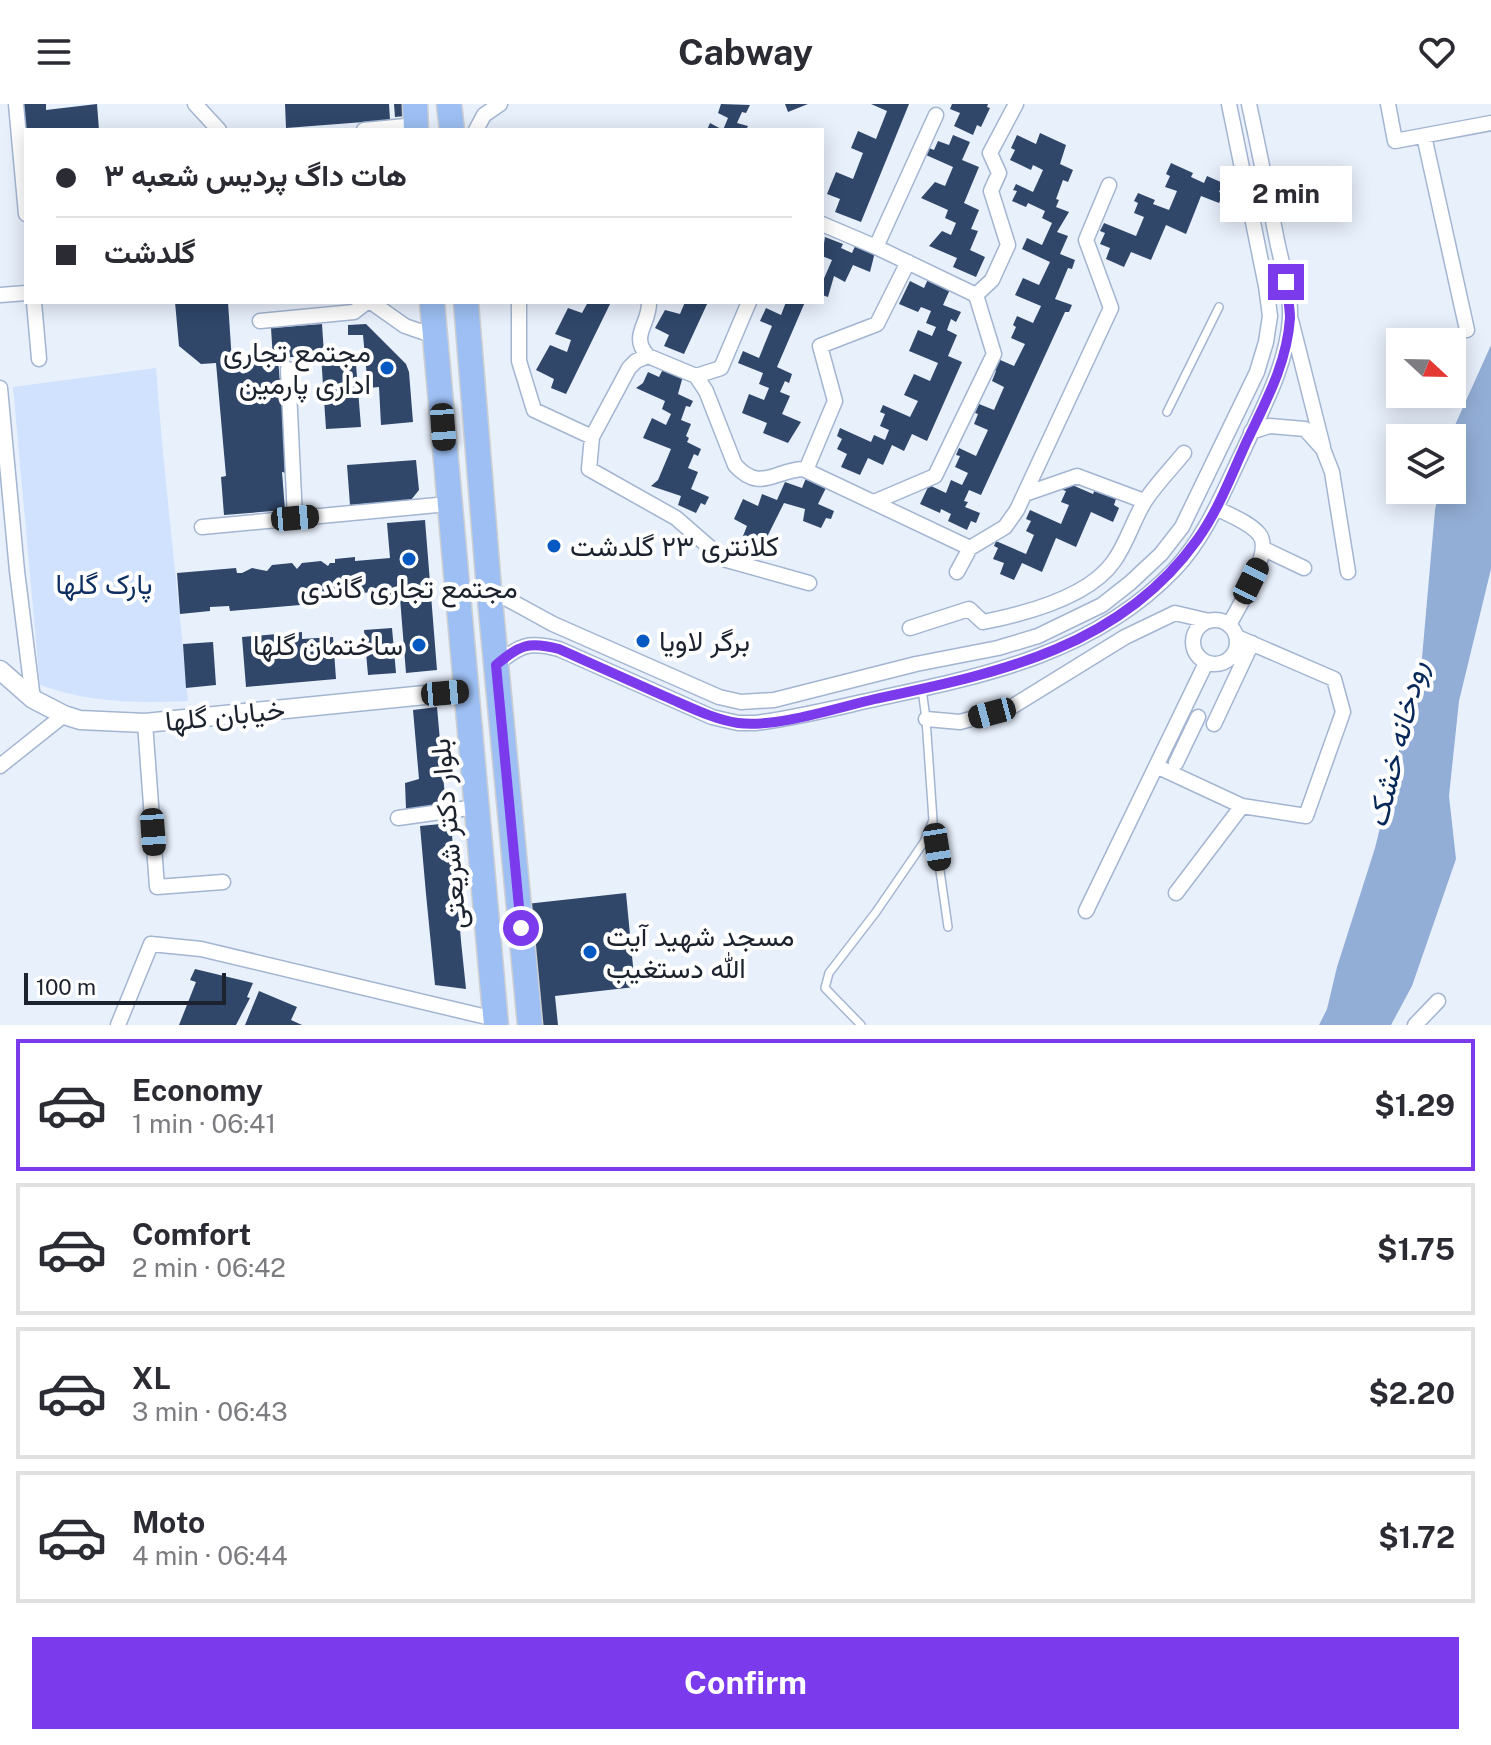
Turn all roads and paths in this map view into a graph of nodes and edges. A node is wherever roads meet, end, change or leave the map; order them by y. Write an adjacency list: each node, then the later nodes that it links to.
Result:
1 (16, 104): 18 (street)
2 (195, 104): 12 (street)
3 (449, 104): 14 (main road)
4 (500, 104): 15 (street)
5 (1016, 104): 24 (street)
6 (1229, 104): 69 (street)
7 (1249, 104): 34 (street)
8 (1388, 104): 16 (street)
9 (936, 115): 20 (street)
10 (416, 120): 13 (street)
11 (1491, 123): 16 (street)
12 (217, 128)
13 (374, 128)
14 (452, 128)
15 (477, 128)
16 (1424, 136): 36 (street)
17 (1109, 185): 49 (street)
18 (24, 192)
19 (824, 225): 20 (street)
20 (876, 247): 21 (street)
21 (908, 262): 24 (street); 48 (street)
22 (24, 293): 23 (street)
23 (0, 295)
24 (976, 295): 51 (street)
25 (34, 304): 39 (street)
26 (366, 304): 35 (street)
27 (432, 304): 37 (main road, بلوار دکتر شریعتی)
28 (466, 304): 62 (main road)
29 (519, 304): 45 (street)
30 (649, 304): 38 (street)
31 (748, 304): 41 (street)
32 (1219, 307): 43 (lane)
33 (392, 308): 37 (street)
34 (1290, 316): 44 (street); 46 (street)
35 (260, 321)
36 (1467, 330)
37 (434, 336): 52 (main road, بلوار دکتر شریعتی)
38 (648, 356): 41 (street); 45 (street)
39 (39, 359)
40 (288, 369): 54 (street)
41 (696, 376): 48 (street)
42 (0, 388): 75 (street)
43 (1167, 412)
44 (1251, 432): 46 (street); 53 (street)
45 (592, 437): 61 (street)
46 (1324, 451): 60 (street)
47 (1184, 453): 50 (street)
48 (806, 470): 51 (street)
49 (1025, 494): 50 (street); 56 (street)
50 (1144, 501): 64 (street)
51 (874, 502): 56 (street)
52 (448, 504): 54 (street); 74 (main road, بلوار دکتر شریعتی)
53 (1216, 508): 57 (street); 73 (street)
54 (295, 518): 55 (street)
55 (202, 527)
56 (970, 548): 59 (street)
57 (1264, 549): 58 (street); 65 (street)
58 (1304, 568)
59 (957, 572)
60 (1348, 572)
61 (809, 583)
62 (489, 589): 67 (street); 70 (main road)
63 (1209, 621): 65 (street); 68 (street); 79 (street)
64 (910, 628)
65 (1233, 631): 66 (street); 68 (street)
66 (1252, 643): 78 (street); 84 (street)
67 (632, 659): 69 (street); 72 (street)
68 (1206, 663): 76 (street)
69 (916, 664): 73 (street)
70 (496, 665): 72 (street); 87 (main road)
71 (0, 670): 75 (street, خیابان گلها)
72 (624, 678): 73 (street)
73 (922, 689): 79 (lane)
74 (465, 691): 80 (street, خیابان گلها); 85 (main road, بلوار دکتر شریعتی)
75 (33, 699): 77 (street, خیابان گلها)
76 (1183, 710): 78 (street); 83 (street)
77 (64, 715): 80 (street, خیابان گلها); 82 (street)
78 (1198, 717): 81 (street)
79 (926, 719): 88 (lane)
80 (145, 723): 89 (street)
81 (1176, 763)
82 (0, 766)
83 (1156, 766): 84 (street); 91 (street)
84 (1242, 806): 90 (street)
85 (476, 815): 86 (street); 87 (main road); 94 (main road, بلوار دکتر شریعتی)
86 (398, 818)
87 (511, 820): 96 (main road)
88 (933, 820): 92 (lane); 97 (lane)
89 (223, 882)
90 (1176, 893)
91 (1086, 911)
92 (948, 927)
93 (1438, 1001): 98 (street)
94 (495, 1022): 95 (street)
95 (118, 1025)
96 (530, 1025)
97 (861, 1025)
98 (1415, 1025)

